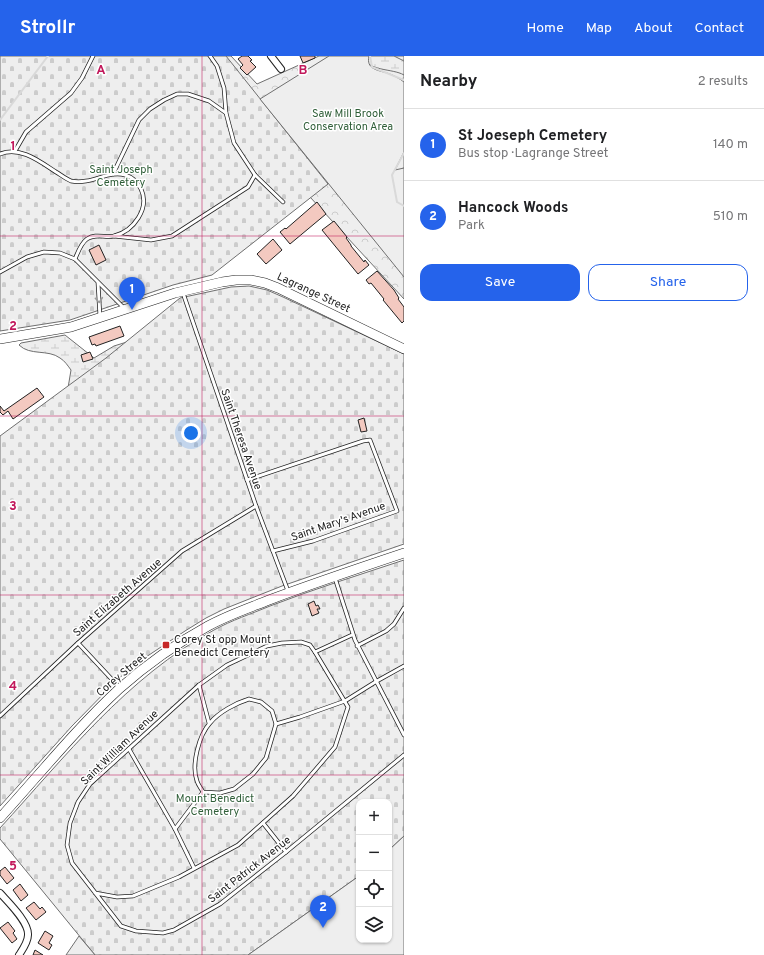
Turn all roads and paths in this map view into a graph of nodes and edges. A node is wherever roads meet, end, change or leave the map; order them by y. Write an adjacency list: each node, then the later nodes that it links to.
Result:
1 (93, 56): 6 (lane)
2 (210, 56): 5 (lane)
3 (271, 56): 4 (street)
4 (281, 69)
5 (226, 113): 8 (lane); 9 (lane)
6 (15, 151): 7 (lane); 8 (lane)
7 (0, 154)
8 (113, 174): 11 (lane)
9 (255, 175): 10 (lane); 11 (lane)
10 (283, 202)
11 (114, 236): 12 (lane)
12 (74, 259): 13 (lane); 14 (lane)
13 (0, 272)
14 (98, 283): 16 (lane); 17 (lane, one-way to 17)
15 (182, 291): 16 (street, Lagrange Street); 19 (street, Lagrange Street); 20 (lane, Saint Theresa Avenue)
16 (125, 310): 17 (street, Lagrange Street)
17 (100, 318): 18 (street, Lagrange Street)
18 (0, 339)
19 (404, 349)
20 (247, 480): 21 (lane, Saint Theresa Avenue); 22 (lane, Saint Mary's Avenue)
21 (256, 506): 22 (lane, Saint Theresa Avenue); 28 (lane, Saint Elizabeth Avenue)
22 (273, 551): 25 (lane, Saint Theresa Avenue)
23 (404, 553): 24 (street, Corey Street)
24 (334, 576): 25 (street, Corey Street); 27 (lane)
25 (289, 592): 34 (street, Corey Street)
26 (404, 608): 29 (lane)
27 (352, 635): 29 (lane); 30 (lane)
28 (78, 643): 34 (lane); 36 (lane, Saint Elizabeth Avenue)
29 (357, 646): 32 (lane)
30 (315, 652): 33 (lane, Saint William Avenue); 35 (lane, Saint William Avenue)
31 (404, 666): 32 (lane)
32 (376, 681): 35 (lane); 39 (lane)
33 (199, 685): 37 (lane); 40 (lane, Saint William Avenue)
34 (120, 688): 43 (street, Corey Street)
35 (345, 701): 38 (lane); 44 (lane)
36 (0, 716)
37 (209, 723): 38 (lane); 42 (lane)
38 (276, 724): 42 (lane)
39 (404, 735)
40 (129, 749): 45 (lane); 49 (lane, Saint William Avenue)
41 (404, 755): 46 (lane, Saint Patrick Avenue)
42 (203, 792): 45 (lane)
43 (0, 818)
44 (263, 823): 46 (lane); 47 (lane)
45 (174, 829): 47 (lane)
46 (286, 852): 49 (lane, Saint Patrick Avenue)
47 (194, 868): 49 (lane)
48 (0, 892): 50 (street)
49 (96, 893)
50 (19, 955)

